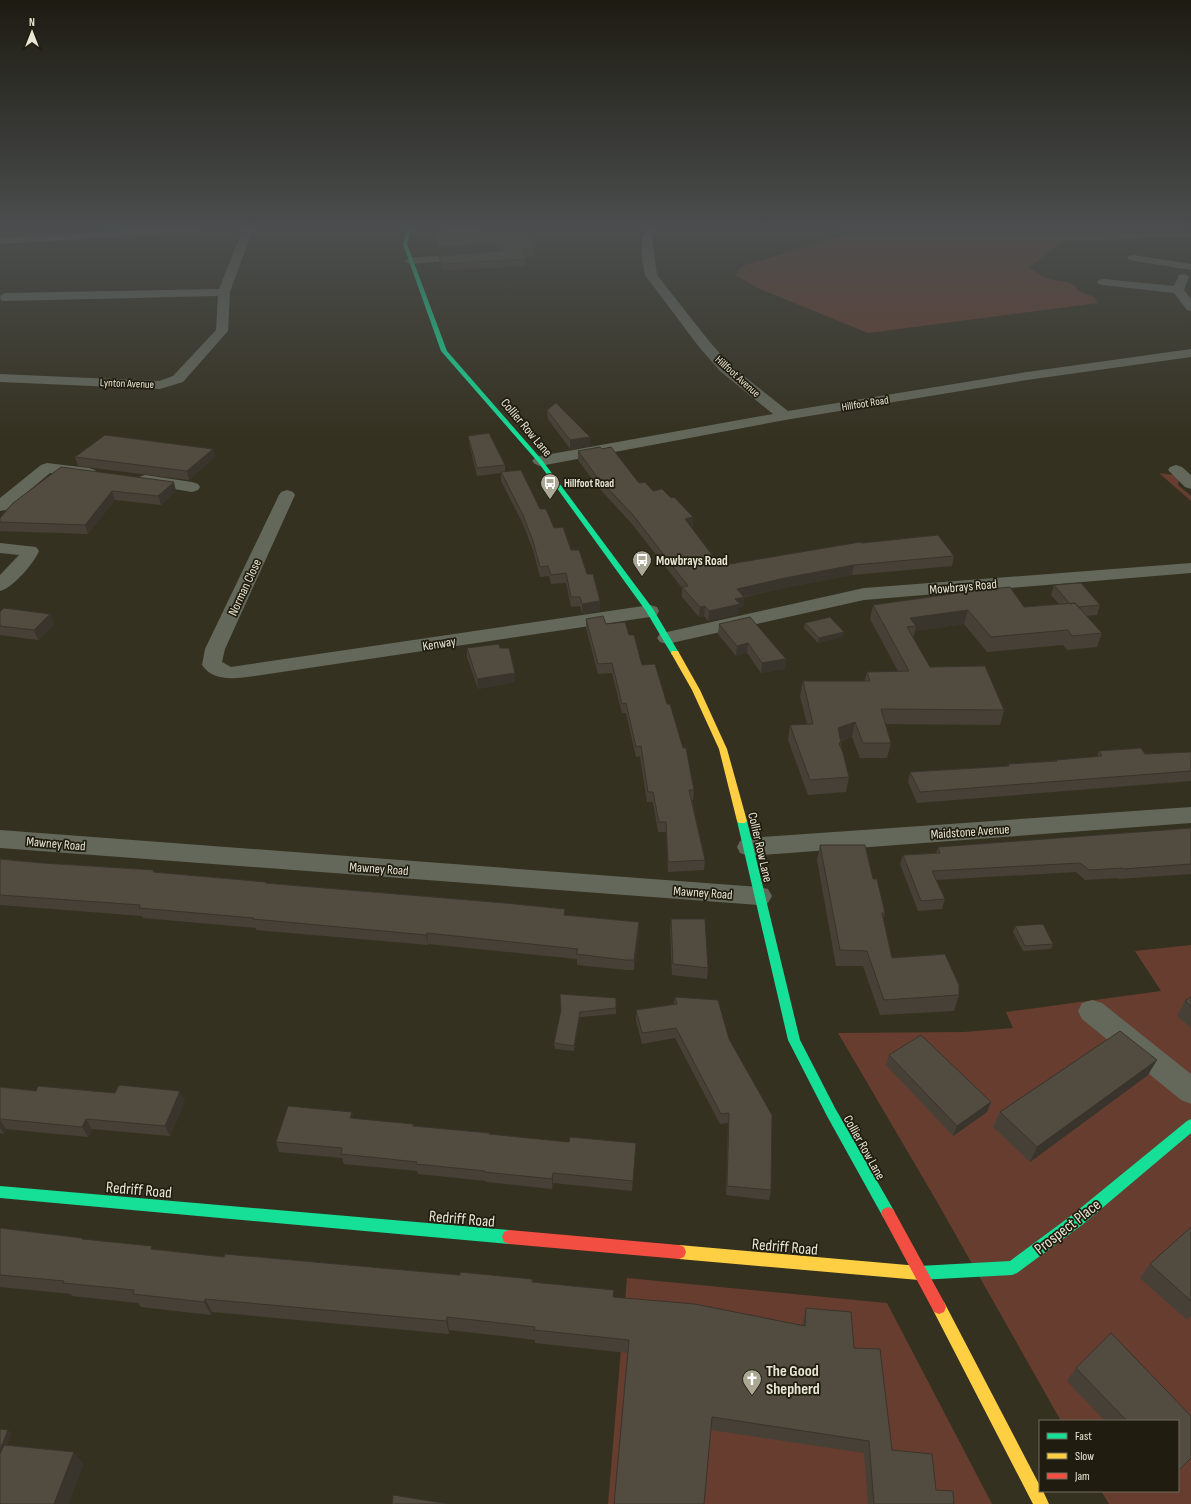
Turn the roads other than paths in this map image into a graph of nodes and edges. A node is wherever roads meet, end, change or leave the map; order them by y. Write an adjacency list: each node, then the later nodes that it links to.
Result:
1 (224, 299): 5 (street, Lynton Avenue)
2 (424, 299): 7 (main road, Collier Row Lane)
3 (670, 299): 6 (street, Hillfoot Avenue)
4 (1191, 353): 6 (street, Hillfoot Road)
5 (0, 378)
6 (784, 416): 7 (street, Hillfoot Road)
7 (540, 461): 18 (main road, Collier Row Lane)
8 (1176, 470): 11 (street)
9 (101, 475): 14 (street)
10 (131, 479): 12 (street)
11 (1191, 484)
12 (192, 486)
13 (287, 495): 20 (street, Norman Close)
14 (0, 506)
15 (0, 548): 17 (street)
16 (1191, 568): 19 (street, Mowbrays Road)
17 (0, 586)
18 (650, 611): 19 (main road, Collier Row Lane); 20 (street, Kenway)
19 (667, 638): 23 (main road, Collier Row Lane)
20 (228, 673)
21 (1191, 815): 23 (street, Maidstone Avenue)
22 (0, 839): 24 (street, Mawney Road)
23 (749, 847): 24 (main road, Collier Row Lane)
24 (759, 896): 29 (main road, Collier Row Lane)
25 (1092, 1011): 26 (street)
26 (1191, 1091)
27 (1191, 1125): 29 (main road, Prospect Place)
28 (0, 1192): 29 (main road, Redriff Road)
29 (922, 1274): 30 (main road, Collier Row Lane)
30 (1041, 1504)

